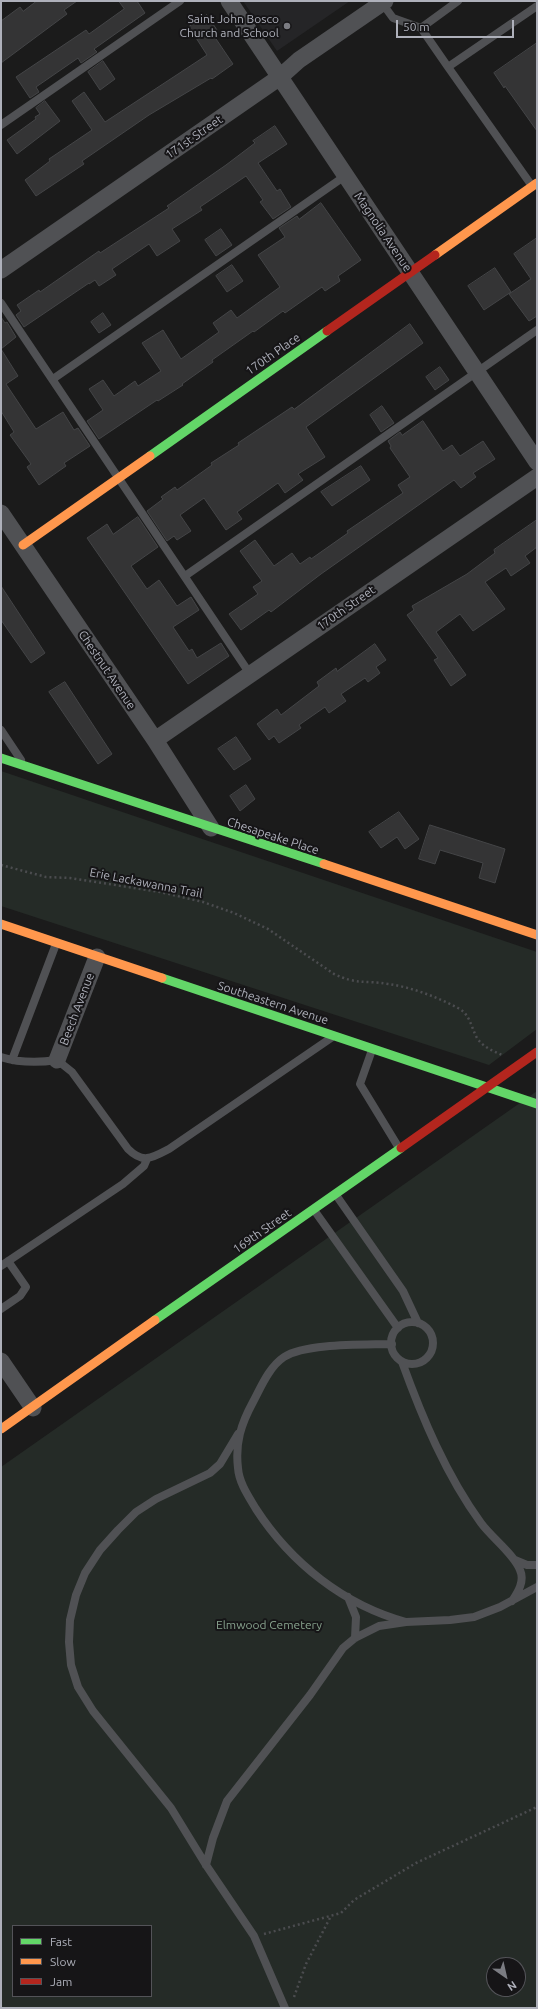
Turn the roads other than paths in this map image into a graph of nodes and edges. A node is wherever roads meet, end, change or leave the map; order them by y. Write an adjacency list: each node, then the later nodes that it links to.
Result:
1 (180, 1): 9 (lane)
2 (229, 1): 8 (street, Magnolia Avenue)
3 (458, 1): 6 (lane)
4 (383, 2): 6 (lane); 8 (street, 171st Street)
5 (537, 6): 7 (lane)
6 (421, 28): 7 (lane)
7 (448, 67): 11 (lane)
8 (280, 77): 10 (street, Magnolia Avenue); 12 (street, 171st Street)
9 (1, 125)
10 (345, 176): 13 (street, Magnolia Avenue); 17 (lane)
11 (535, 185): 13 (street, 170th Place)
12 (1, 270)
13 (410, 273): 16 (street, Magnolia Avenue); 20 (street, 170th Place)
14 (1, 303): 17 (lane)
15 (537, 330): 16 (lane)
16 (476, 372): 18 (street, Magnolia Avenue); 23 (lane)
17 (53, 379): 20 (lane)
18 (537, 462)
19 (537, 476): 24 (street, 170th Street)
20 (119, 477): 22 (street, 170th Place); 23 (lane)
21 (1, 513): 22 (street, Chestnut Avenue)
22 (22, 545): 26 (street, Chestnut Avenue)
23 (185, 576): 24 (lane)
24 (250, 674): 26 (street, 170th Street)
25 (1, 730): 28 (lane)
26 (155, 740): 29 (street, Chestnut Avenue)
27 (1, 758): 28 (street, Chesapeake Place)
28 (25, 766): 29 (street, Chesapeake Place)
29 (211, 828): 31 (street, Chesapeake Place)
30 (1, 924): 32 (street, Southeastern Avenue)
31 (537, 935)
32 (56, 943): 33 (street, Southeastern Avenue); 38 (lane)
33 (97, 957): 34 (street, Southeastern Avenue); 39 (street, Beech Avenue)
34 (333, 1036): 35 (street, Southeastern Avenue); 43 (lane)
35 (373, 1049): 40 (street, Southeastern Avenue); 42 (lane)
36 (537, 1052): 40 (street, 169th Street)
37 (1, 1057): 38 (lane)
38 (12, 1060): 39 (lane)
39 (57, 1060): 43 (lane)
40 (486, 1087): 41 (street, Southeastern Avenue); 42 (street, 169th Street)
41 (537, 1104)
42 (400, 1148): 44 (street, 169th Street)
43 (147, 1159): 46 (lane)
44 (336, 1194): 45 (street, 169th Street); 48 (lane)
45 (314, 1209): 49 (lane); 53 (street, 169th Street)
46 (5, 1263): 47 (lane)
47 (1, 1309)
48 (418, 1324): 49 (lane); 52 (lane)
49 (398, 1328): 50 (lane)
50 (392, 1344): 52 (lane); 55 (lane)
51 (1, 1361): 53 (street)
52 (402, 1362): 56 (lane)
53 (32, 1408): 54 (street, 169th Street)
54 (1, 1429)
55 (238, 1434): 59 (lane); 63 (lane)
56 (515, 1560): 57 (lane); 60 (lane)
57 (537, 1565)
58 (537, 1587): 60 (lane)
59 (348, 1597): 61 (lane); 62 (lane)
60 (512, 1601): 61 (lane)
61 (406, 1622): 62 (lane)
62 (355, 1638): 63 (lane)
63 (206, 1865): 64 (lane)
64 (285, 2008)

